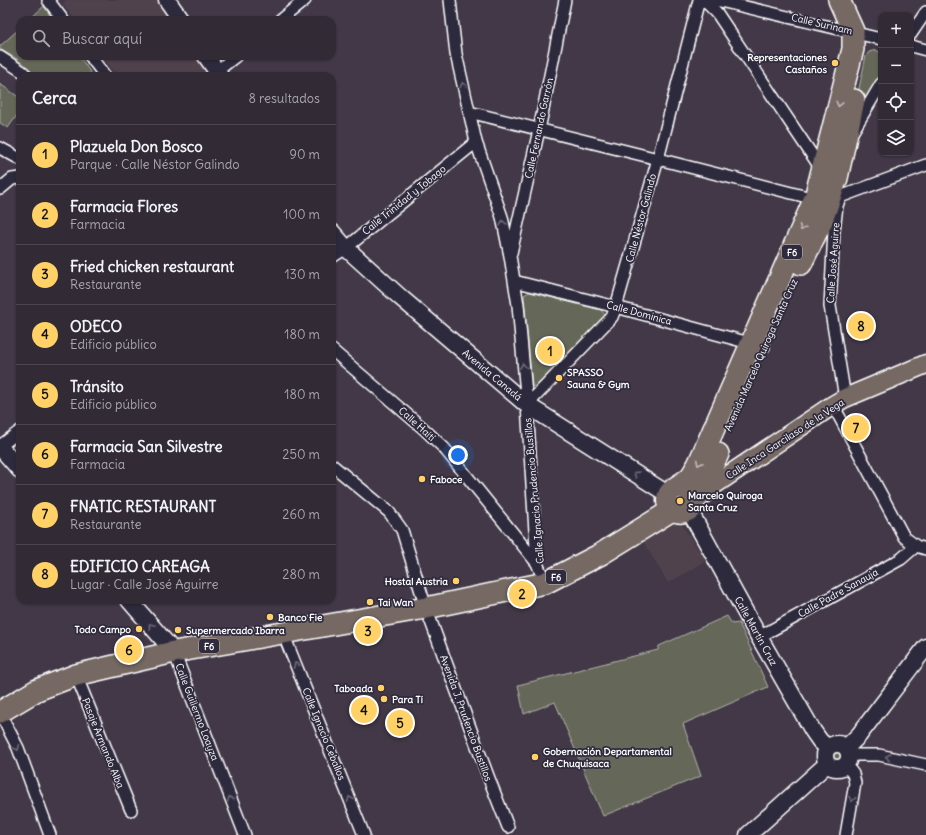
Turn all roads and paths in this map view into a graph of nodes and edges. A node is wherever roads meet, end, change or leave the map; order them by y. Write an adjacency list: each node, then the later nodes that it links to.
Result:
1 (167, 0): 14 (main road)
2 (305, 0): 15 (street)
3 (450, 0): 29 (street, Calle Ignacio Prudencio Bustillos, one-way to 3)
4 (565, 0): 30 (street, Calle Fernando Garrón)
5 (699, 0): 35 (street, Calle Néstor Galindo)
6 (704, 0): 12 (street)
7 (839, 0): 17 (highway, Avenida Marcelo Quiroga Santa Cruz / F6)
8 (854, 0): 17 (highway, Avenida Marcelo Quiroga Santa Cruz / F6)
9 (724, 1): 12 (street); 17 (street, Calle Surinam)
10 (54, 2): 13 (street)
11 (926, 12): 16 (street)
12 (717, 13): 37 (street)
13 (61, 16)
14 (178, 16)
15 (285, 16)
16 (914, 30)
17 (867, 35): 33 (highway, Avenida Marcelo Quiroga Santa Cruz / F6); 37 (highway, Avenida Marcelo Quiroga Santa Cruz / F6, one-way to 37)
18 (914, 47): 19 (street)
19 (926, 50)
20 (0, 57): 24 (street)
21 (93, 60): 25 (street)
22 (209, 60): 26 (main road)
23 (232, 60): 27 (street)
24 (23, 72)
25 (102, 72)
26 (218, 72)
27 (221, 72)
28 (878, 89): 33 (street)
29 (469, 112): 30 (street); 31 (street, Calle Ignacio Prudencio Bustillos)
30 (539, 130): 35 (street); 44 (street, Calle Fernando Garrón)
31 (476, 142): 42 (street, Calle Trinidad y Tobago); 44 (street, Calle Ignacio Prudencio Bustillos, one-way to 31)
32 (0, 148): 34 (street)
33 (843, 151): 40 (highway, Avenida Marcelo Quiroga Santa Cruz / F6)
34 (16, 157)
35 (658, 158): 40 (street); 46 (street, Calle Néstor Galindo)
36 (926, 165): 40 (street)
37 (822, 170): 40 (highway, Avenida Marcelo Quiroga Santa Cruz / F6)
38 (16, 178): 39 (street)
39 (0, 189)
40 (827, 200): 47 (highway, Avenida Marcelo Quiroga Santa Cruz / F6); 50 (street, Calle José Aguirre)
41 (336, 237): 42 (main road, Avenida Canadá)
42 (346, 248): 43 (street, Calle Trinidad y Tobago); 51 (main road, Avenida Canadá)
43 (336, 254)
44 (510, 256): 45 (street, Calle Ignacio Prudencio Bustillos)
45 (514, 281): 46 (street, Calle Dominica); 51 (street, Calle Ignacio Prudencio Bustillos, one-way to 45)
46 (616, 307): 47 (street, Calle Dominica); 51 (street, Calle Néstor Galindo)
47 (758, 345): 56 (highway, Avenida Marcelo Quiroga Santa Cruz / F6)
48 (336, 353): 58 (street, Calle Haití)
49 (926, 364): 50 (main road, Calle Inca Garcilaso de la Vega)
50 (839, 402): 56 (main road, Calle Inca Garcilaso de la Vega); 57 (street, Calle José Aguirre)
51 (527, 405): 56 (main road, Avenida Canadá, one-way to 51); 58 (street, Calle Ignacio Prudencio Bustillos)
52 (16, 434): 53 (street)
53 (0, 446): 54 (main road)
54 (16, 465)
55 (336, 468): 61 (street, Avenida J. Prudencio Bustillos)
56 (688, 497): 59 (highway, F6); 63 (main road, Calle Martín Cruz)
57 (921, 548): 63 (street, Calle Padre Sanauja)
58 (537, 563): 59 (street, Calle Ignacio Prudencio Bustillos)
59 (545, 583): 61 (highway, F6)
60 (132, 604): 65 (main road, Calle Guillermo Loayza, one-way to 60)
61 (426, 608): 62 (highway, F6); 72 (street, Avenida J. Prudencio Bustillos)
62 (283, 633): 65 (highway, F6); 75 (street, Calle Ignacio Ceballos, one-way to 62)
63 (759, 637): 68 (main road, Calle Martín Cruz)
64 (926, 647): 69 (main road)
65 (174, 652): 66 (highway, F6); 74 (street, Calle Guillermo Loayza, one-way to 65)
66 (76, 675): 67 (highway, F6); 71 (street, Pasaje Armando Alba)
67 (0, 712): 73 (street, one-way to 73)
68 (827, 756): 69 (main road); 69 (main road); 76 (main road)
69 (848, 756): 70 (street, one-way to 69); 77 (street, one-way to 77)
70 (926, 765)
71 (131, 810)
72 (508, 827)
73 (50, 835)
74 (245, 835)
75 (364, 835)
76 (748, 835)
77 (846, 835)

